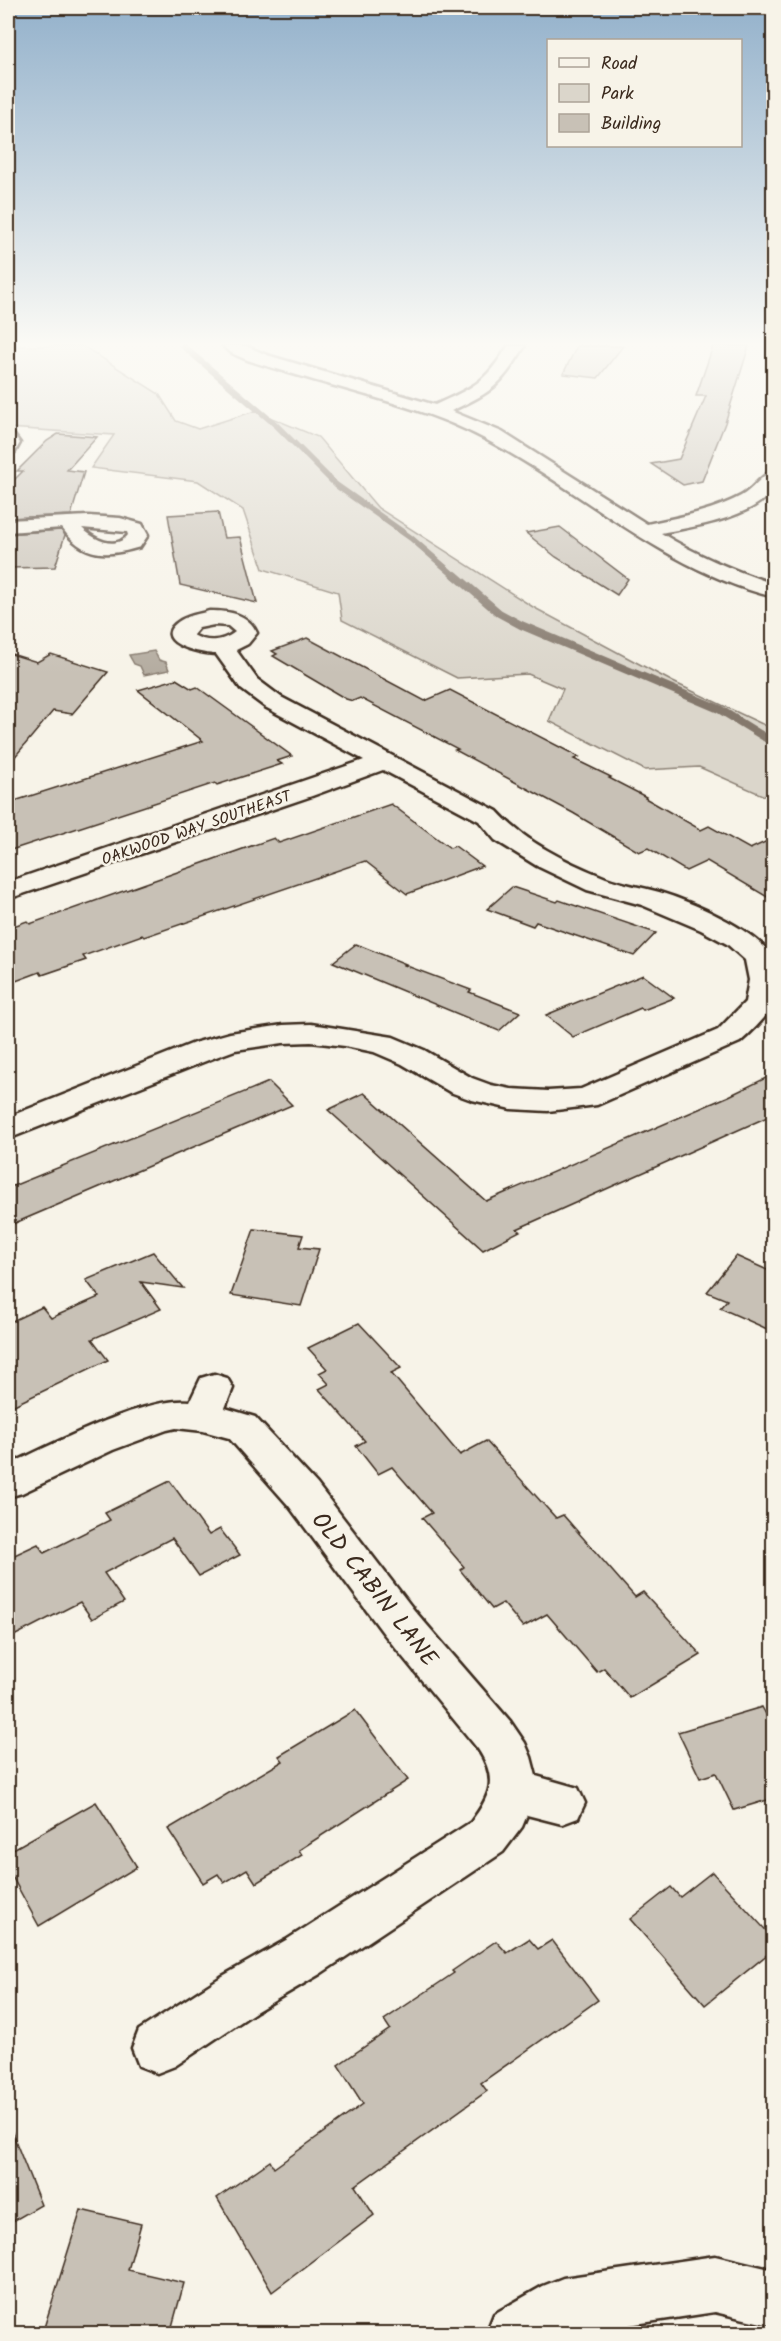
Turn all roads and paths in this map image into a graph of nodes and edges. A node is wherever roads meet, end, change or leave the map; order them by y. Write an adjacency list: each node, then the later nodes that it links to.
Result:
1 (526, 455): 5 (street)
2 (774, 477): 5 (street)
3 (69, 524): 4 (street)
4 (8, 526)
5 (643, 531): 6 (street)
6 (774, 591)
7 (222, 646): 8 (street)
8 (384, 761): 9 (street, OAKWOOD WAY SOUTHEAST); 10 (street)
9 (8, 891)
10 (8, 1129)
11 (8, 1482): 12 (street, OLD CABIN LANE)
12 (511, 1791): 13 (street); 14 (street, OLD CABIN LANE)
13 (562, 1803)
14 (157, 2048)
15 (774, 2298): 16 (street)
16 (514, 2334)

